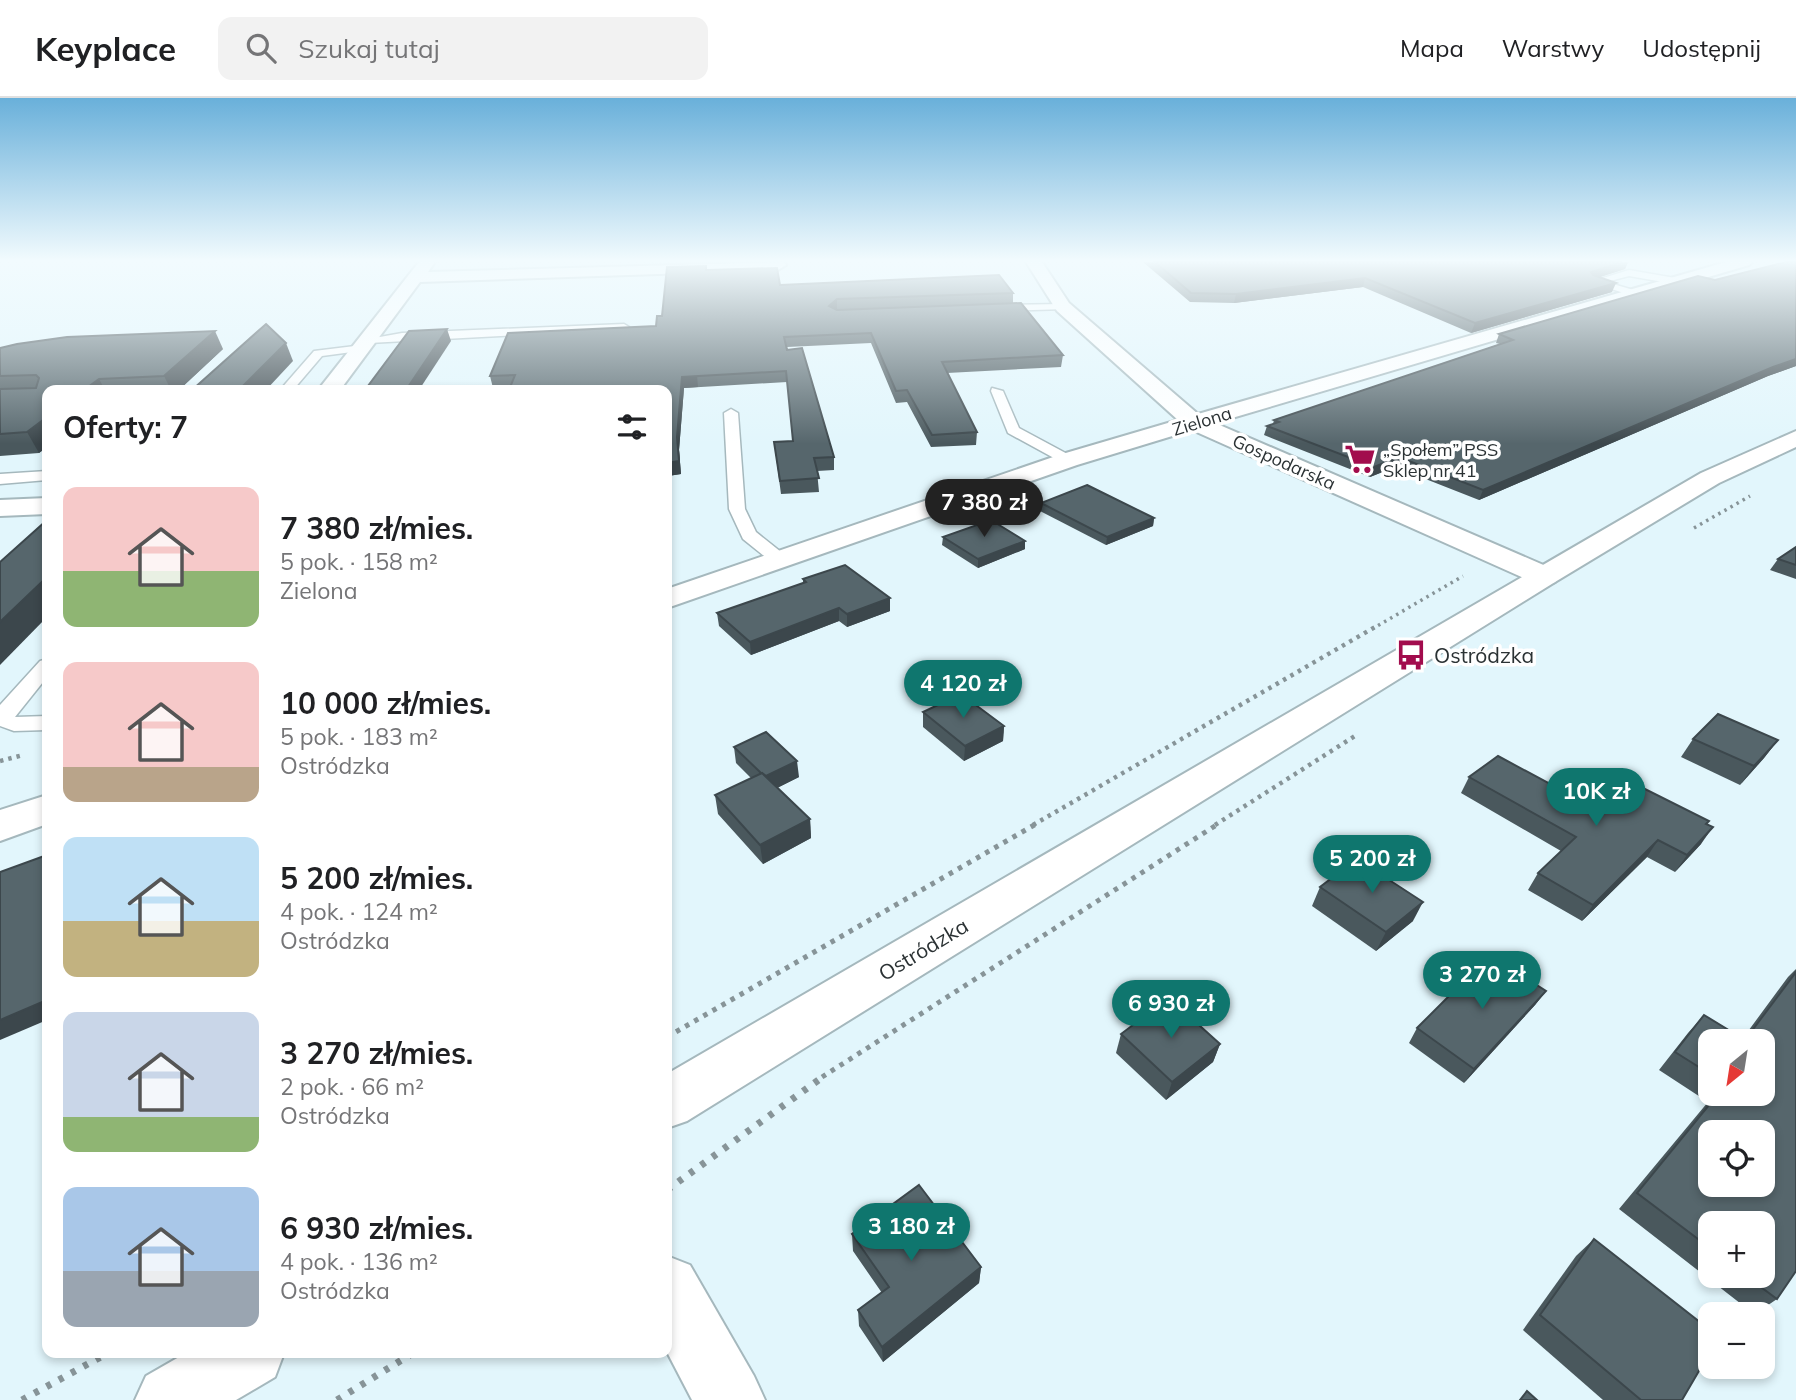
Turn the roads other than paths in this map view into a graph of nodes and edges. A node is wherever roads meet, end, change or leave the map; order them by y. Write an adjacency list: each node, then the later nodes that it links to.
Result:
1 (382, 323): 5 (street)
2 (1081, 323): 10 (street, Gospodarska)
3 (1533, 323): 10 (street, Zielona)
4 (624, 327): 5 (lane)
5 (366, 344): 6 (lane); 7 (street)
6 (290, 385)
7 (333, 385)
8 (997, 391): 12 (lane)
9 (731, 413): 17 (lane)
10 (1195, 423): 12 (street, Zielona); 18 (street, Gospodarska)
11 (1796, 438): 18 (street, Ostródzka)
12 (1068, 460): 17 (street, Zielona)
13 (42, 476): 14 (lane)
14 (0, 479)
15 (42, 506): 16 (street)
16 (0, 508)
17 (780, 560): 19 (street, Zielona)
18 (1544, 576): 24 (street, Ostródzka)
19 (672, 597)
20 (42, 671): 21 (lane)
21 (42, 723)
22 (42, 812): 23 (street)
23 (0, 826)
24 (672, 1100)
25 (672, 1297): 28 (street)
26 (242, 1358): 27 (street)
27 (170, 1400)
28 (730, 1400)

